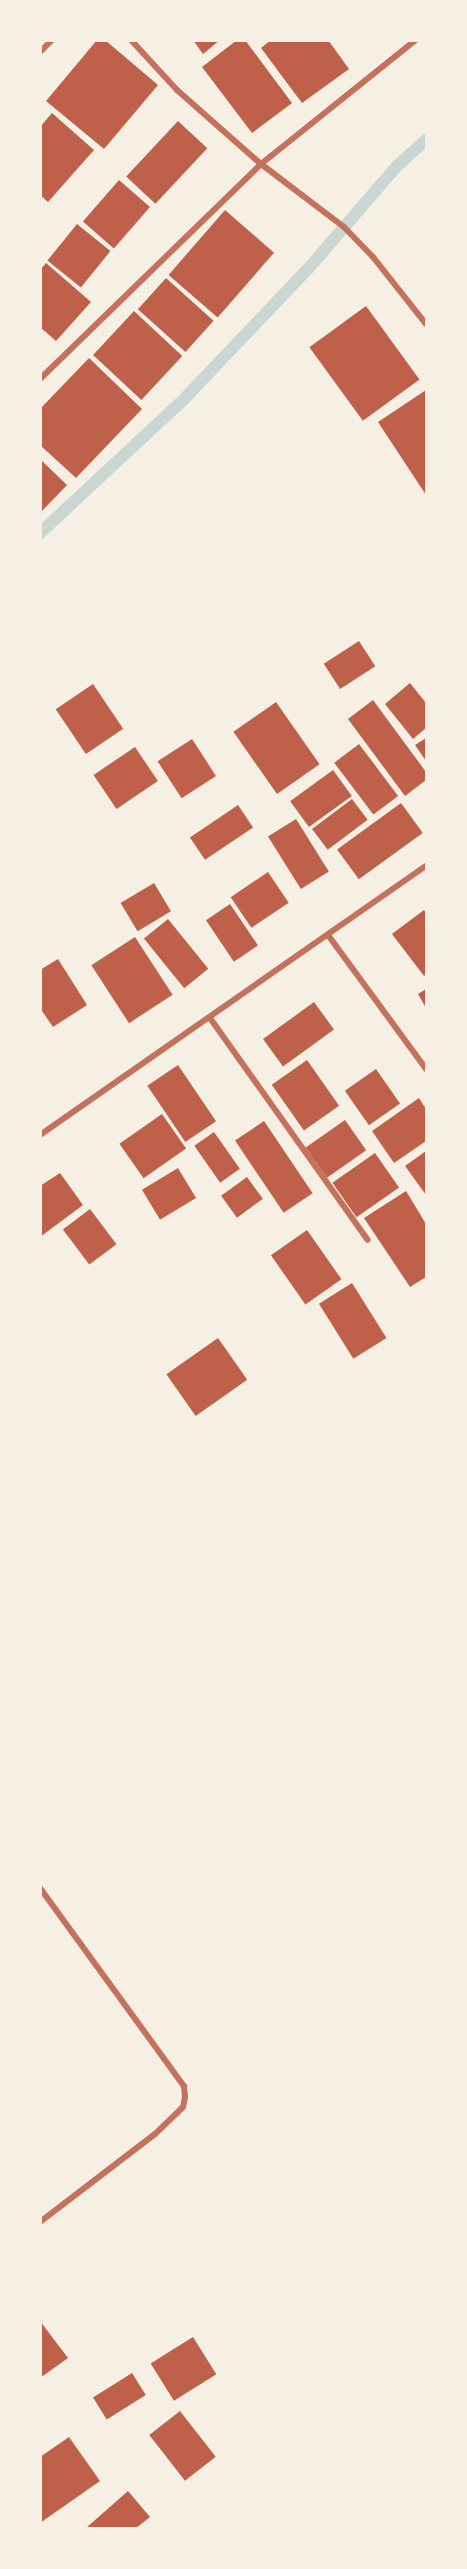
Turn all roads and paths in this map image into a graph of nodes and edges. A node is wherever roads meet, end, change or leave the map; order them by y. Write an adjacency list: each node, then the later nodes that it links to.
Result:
1 (52, 40): 4 (street)
2 (131, 40): 5 (street)
3 (416, 40): 5 (street)
4 (40, 52)
5 (261, 164): 6 (street); 7 (street)
6 (426, 324)
7 (40, 379)
8 (426, 866): 9 (street)
9 (328, 935): 10 (street); 11 (street)
10 (210, 1018): 12 (street); 13 (street)
11 (426, 1069)
12 (40, 1135)
13 (368, 1240)
14 (40, 1888): 15 (street)
15 (40, 2222)

